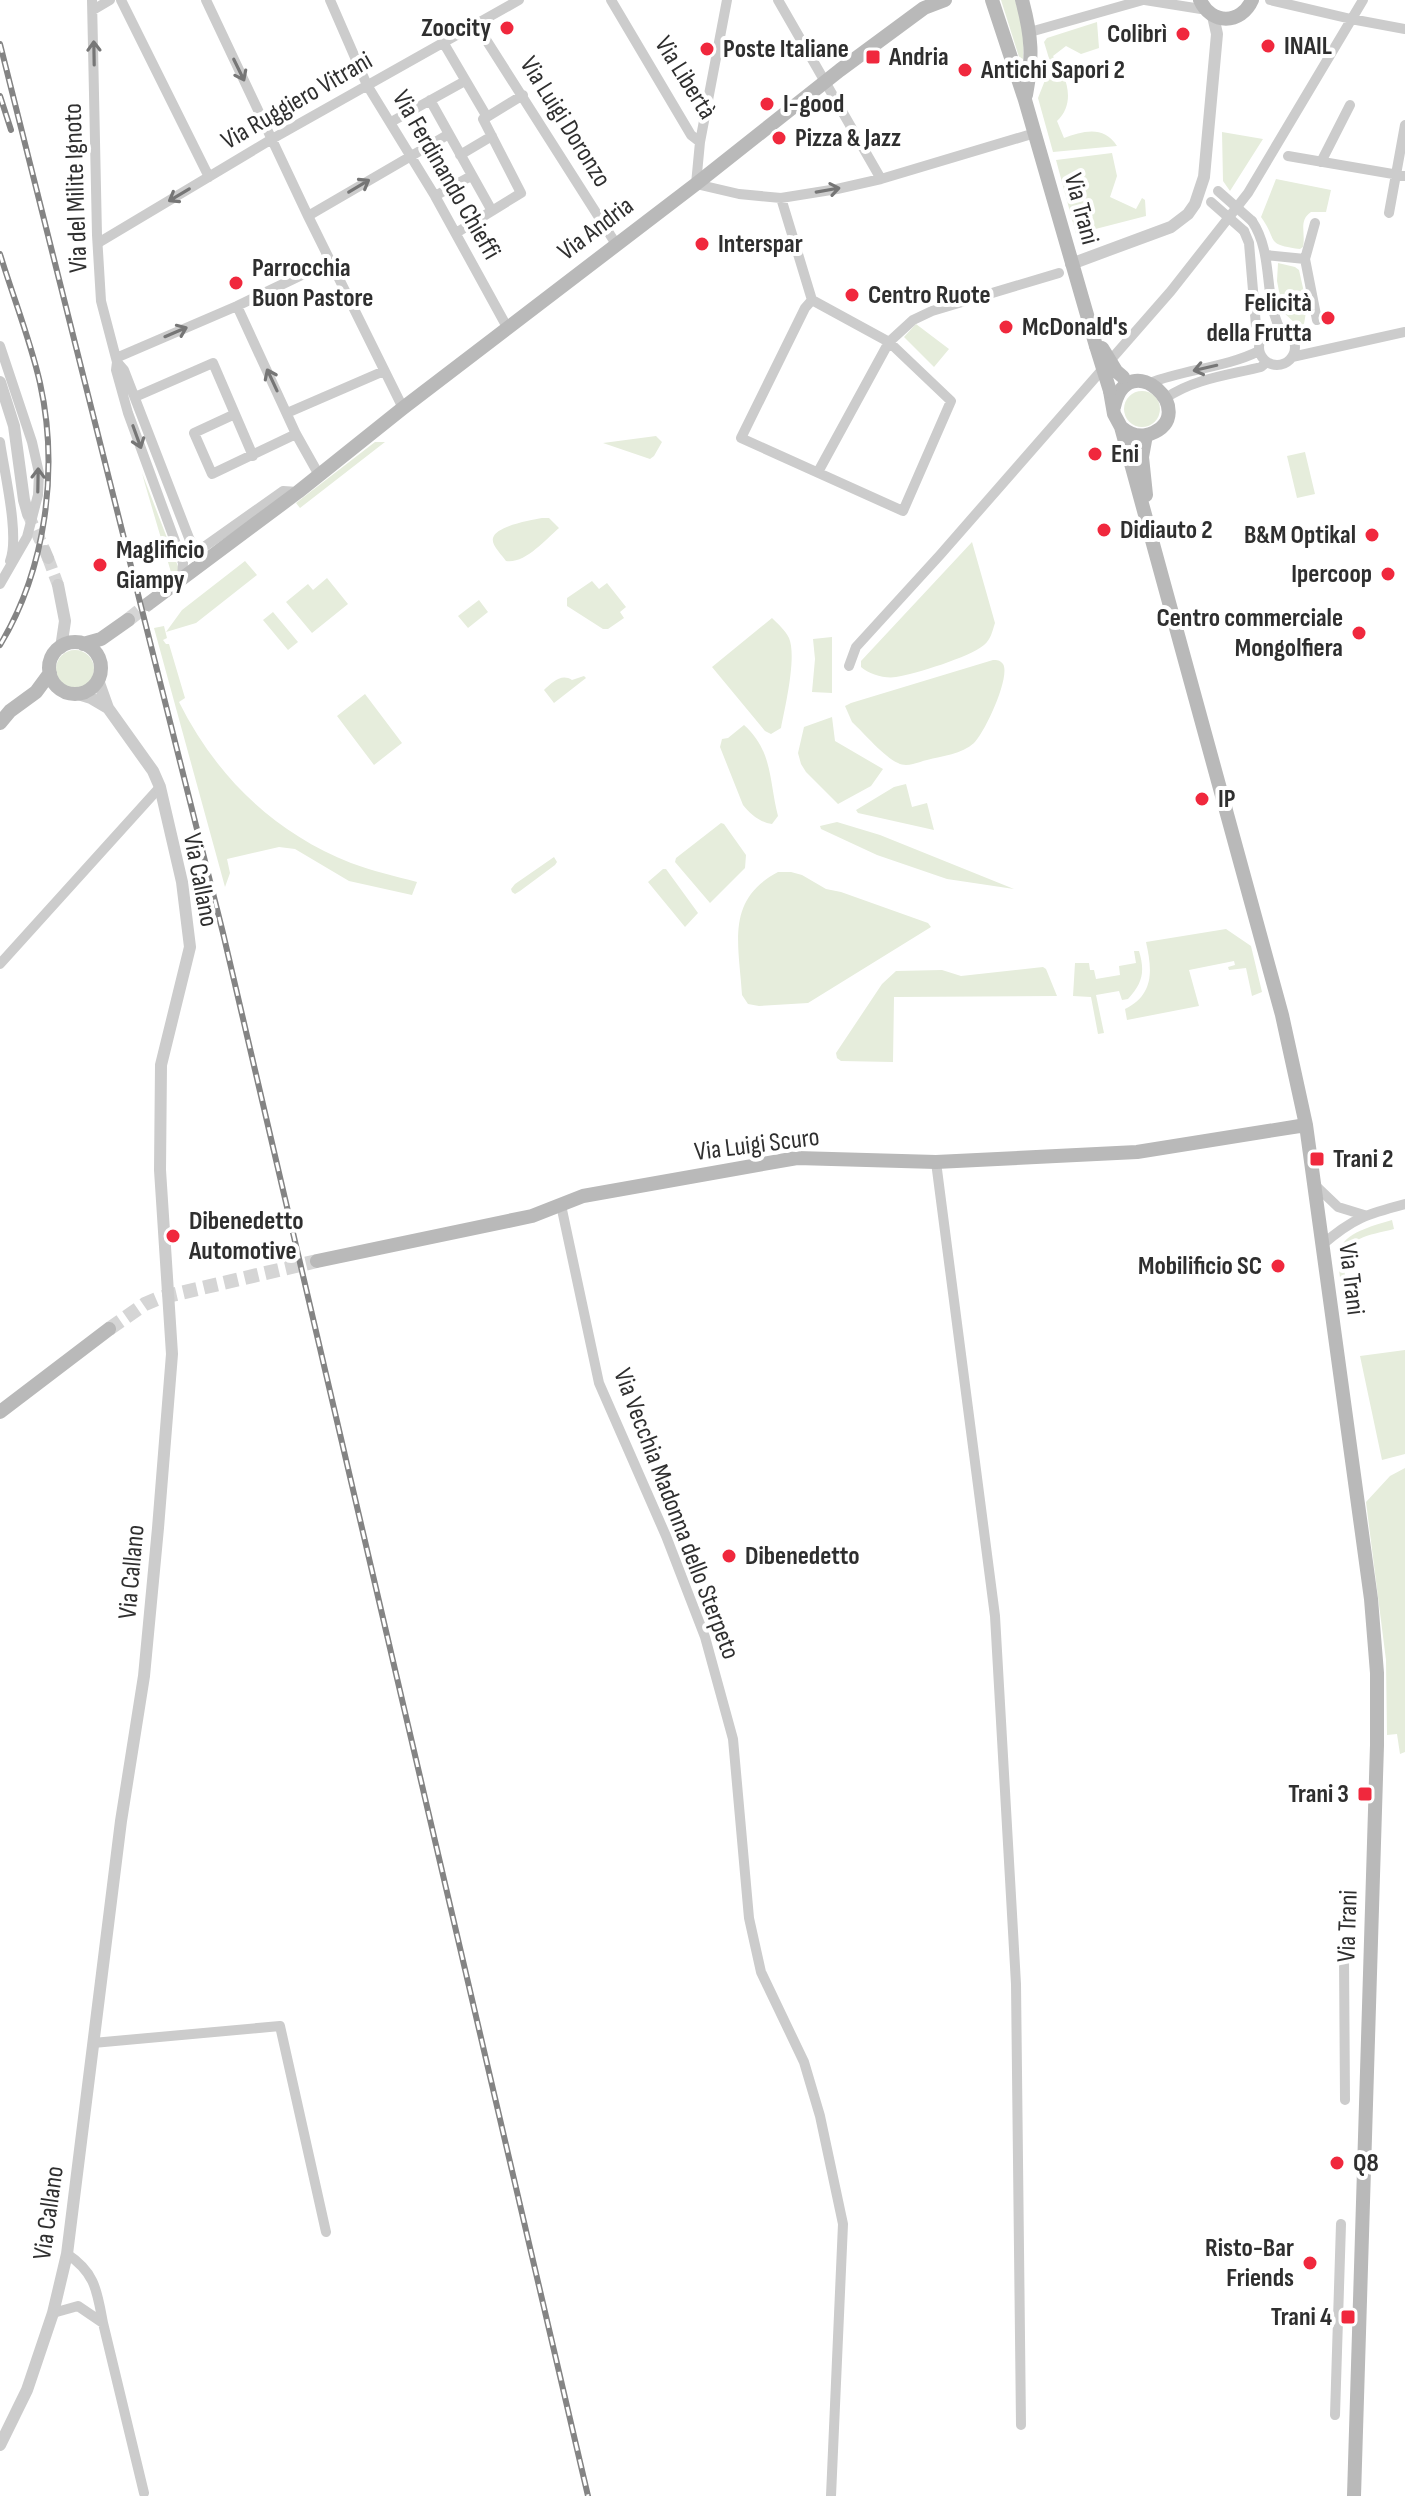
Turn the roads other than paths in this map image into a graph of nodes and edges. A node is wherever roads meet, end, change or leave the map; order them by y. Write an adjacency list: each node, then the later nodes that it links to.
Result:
1 (110, 0): 18 (street)
2 (121, 0): 48 (street)
3 (206, 0): 40 (street, one-way to 40)
4 (330, 0): 29 (street, Via Ferdinando Chieffi)
5 (519, 0): 22 (street, Via Ruggiero Vitrani)
6 (611, 0): 41 (street, Via Libertà)
7 (727, 0): 41 (street)
8 (778, 0): 28 (street)
9 (945, 0): 17 (main road, Via Andria)
10 (992, 0): 32 (main road, Via Trani)
11 (1022, 0): 24 (main road, Via Trani)
12 (1144, 0): 19 (street); 24 (street)
13 (1252, 0): 20 (main road)
14 (1270, 0): 16 (street)
15 (1363, 0): 21 (street)
16 (1292, 3): 21 (street)
17 (927, 4): 28 (main road, Via Andria)
18 (93, 5): 59 (street, Via del Milite Ignoto, one-way to 18)
19 (1205, 8): 20 (main road); 25 (street)
20 (1230, 19): 25 (street)
21 (1351, 19): 23 (street); 111 (street)
22 (476, 24): 26 (street, Via Ruggiero Vitrani); 30 (street, Via Luigi Doronzo)
23 (1405, 29)
24 (1030, 32): 32 (main road, Via Trani)
25 (1217, 34): 51 (street)
26 (443, 42): 27 (street); 29 (street, Via Ruggiero Vitrani)
27 (465, 81): 31 (street); 34 (street)
28 (825, 82): 49 (street); 50 (main road, Via Andria)
29 (367, 85): 35 (street, Via Ferdinando Chieffi); 40 (street, Via Ruggiero Vitrani)
30 (523, 95): 34 (street); 60 (street, Via Luigi Doronzo)
31 (430, 100): 35 (street); 38 (street)
32 (1025, 100): 37 (main road, Via Trani)
33 (1350, 105): 45 (street)
34 (487, 117): 39 (street)
35 (391, 122): 42 (street, Via Ferdinando Chieffi)
36 (1405, 125): 46 (street)
37 (1035, 133): 49 (street); 64 (main road, Via Trani)
38 (449, 134): 42 (street); 43 (street)
39 (492, 136): 43 (street); 54 (street)
40 (272, 139): 48 (street, Via Ruggiero Vitrani); 56 (street)
41 (700, 142): 50 (street, Via Libertà)
42 (410, 155): 52 (street, Via Ferdinando Chieffi); 56 (street, one-way to 42)
43 (460, 155): 47 (street)
44 (1288, 156): 45 (street)
45 (1321, 162): 46 (street)
46 (1401, 175): 55 (street)
47 (471, 176): 52 (street); 54 (street)
48 (209, 177): 59 (street, Via Ruggiero Vitrani, one-way to 59)
49 (881, 179): 53 (street, one-way to 49)
50 (696, 184): 53 (street); 60 (main road, Via Andria)
51 (1200, 190): 61 (street, bridge); 64 (street); 71 (street, bridge)
52 (435, 196): 58 (street, Via Ferdinando Chieffi)
53 (781, 198): 65 (street)
54 (492, 211): 58 (street)
55 (1389, 213)
56 (308, 216): 63 (street)
57 (1315, 223): 62 (street)
58 (456, 233): 68 (street, Via Ferdinando Chieffi)
59 (98, 243): 77 (street, Via del Milite Ignoto)
60 (616, 244): 68 (main road, Via Andria)
61 (1266, 255): 62 (street); 69 (street)
62 (1305, 259): 67 (street)
63 (331, 261): 66 (street); 79 (street)
64 (1065, 269): 72 (main road, Via Trani); 73 (street)
65 (812, 300): 73 (street); 94 (street)
66 (237, 306): 77 (street, one-way to 66); 87 (street, one-way to 66)
67 (1317, 320)
68 (507, 327): 86 (main road, Via Andria)
69 (1280, 329): 71 (street); 76 (street)
70 (1405, 332): 76 (street)
71 (1262, 336): 75 (street)
72 (1095, 340): 80 (main road, Via Trani, bridge); 85 (main road, Via Trani, bridge)
73 (889, 342): 94 (street); 94 (street)
74 (0, 346): 102 (street, one-way to 74)
75 (1259, 351): 78 (street); 82 (street, one-way to 82)
76 (1292, 357): 78 (street)
77 (117, 360): 83 (street, Via del Milite Ignoto); 101 (street, Via del Milite Ignoto, one-way to 101)
78 (1267, 362): 84 (street)
79 (384, 371): 86 (street); 87 (street)
80 (1128, 380): 82 (main road); 85 (main road)
81 (0, 382): 98 (street)
82 (1150, 383): 84 (main road)
83 (135, 397): 88 (street); 100 (street, Via del Milite Ignoto)
84 (1166, 398): 91 (main road)
85 (1114, 407): 89 (main road, Via Trani)
86 (403, 408): 95 (main road, Via Andria)
87 (287, 413): 90 (street)
88 (235, 414): 93 (street); 93 (street)
89 (1121, 427): 91 (main road); 99 (main road, Via Trani)
90 (296, 434): 93 (street); 95 (street)
91 (1146, 435): 99 (main road, Via Trani)
92 (0, 442): 96 (street)
93 (253, 456)
94 (818, 472)
95 (319, 475): 97 (main road, Via Andria)
96 (3, 482): 102 (street)
97 (298, 492): 100 (street, Via Andria); 101 (main road, Via Andria)
98 (28, 514)
99 (1152, 543): 121 (main road, Via Trani)
100 (201, 549)
101 (182, 578): 104 (main road, Via Andria)
102 (2, 581)
103 (58, 585): 106 (street)
104 (148, 604)
105 (128, 620): 107 (main road)
106 (65, 621): 108 (street); 109 (street)
107 (114, 632): 108 (main road); 110 (main road)
108 (80, 643): 109 (main road); 110 (main road)
109 (61, 648): 112 (main road)
110 (99, 659): 113 (main road)
111 (849, 666)
112 (50, 673): 114 (main road); 115 (main road)
113 (98, 680): 116 (main road); 117 (street, Via Callano)
114 (58, 687): 115 (main road); 116 (main road)
115 (36, 692): 118 (main road)
116 (78, 694): 117 (street, Via Callano)
117 (108, 708): 119 (street, Via Callano)
118 (0, 723)
119 (160, 787): 120 (street); 134 (street, Via Callano)
120 (0, 964)
121 (1306, 1125): 122 (main road, Via Luigi Scuro); 123 (main road, Via Trani)
122 (936, 1162): 125 (main road, Via Luigi Scuro); 146 (street)
123 (1312, 1182): 126 (street); 127 (main road, Via Trani)
124 (1405, 1204): 126 (street)
125 (561, 1205): 128 (main road, Via Luigi Scuro); 149 (street, Via Vecchia Madonna dello Sterpeto)
126 (1364, 1215): 127 (street)
127 (1322, 1245): 132 (main road, Via Trani)
128 (317, 1261)
129 (109, 1329): 130 (main road)
130 (0, 1412)
131 (1344, 1957): 133 (street, Via Trani)
132 (1368, 2040): 133 (street); 139 (main road, Via Trani)
133 (1345, 2042): 135 (street, Via Trani)
134 (93, 2043): 137 (street); 138 (street, Via Callano)
135 (1345, 2100)
136 (1341, 2224): 140 (street)
137 (326, 2232)
138 (67, 2254): 141 (street, Via Callano); 142 (street)
139 (1361, 2268): 140 (street); 143 (main road, Via Trani)
140 (1340, 2271): 144 (street)
141 (53, 2313): 142 (street); 147 (street, Via Callano)
142 (103, 2323): 148 (street)
143 (1358, 2367): 144 (street); 150 (main road, Via Trani)
144 (1337, 2368): 145 (street)
145 (1335, 2415)
146 (1021, 2425)
147 (0, 2445)
148 (144, 2493)
149 (831, 2496)
150 (1354, 2496)

